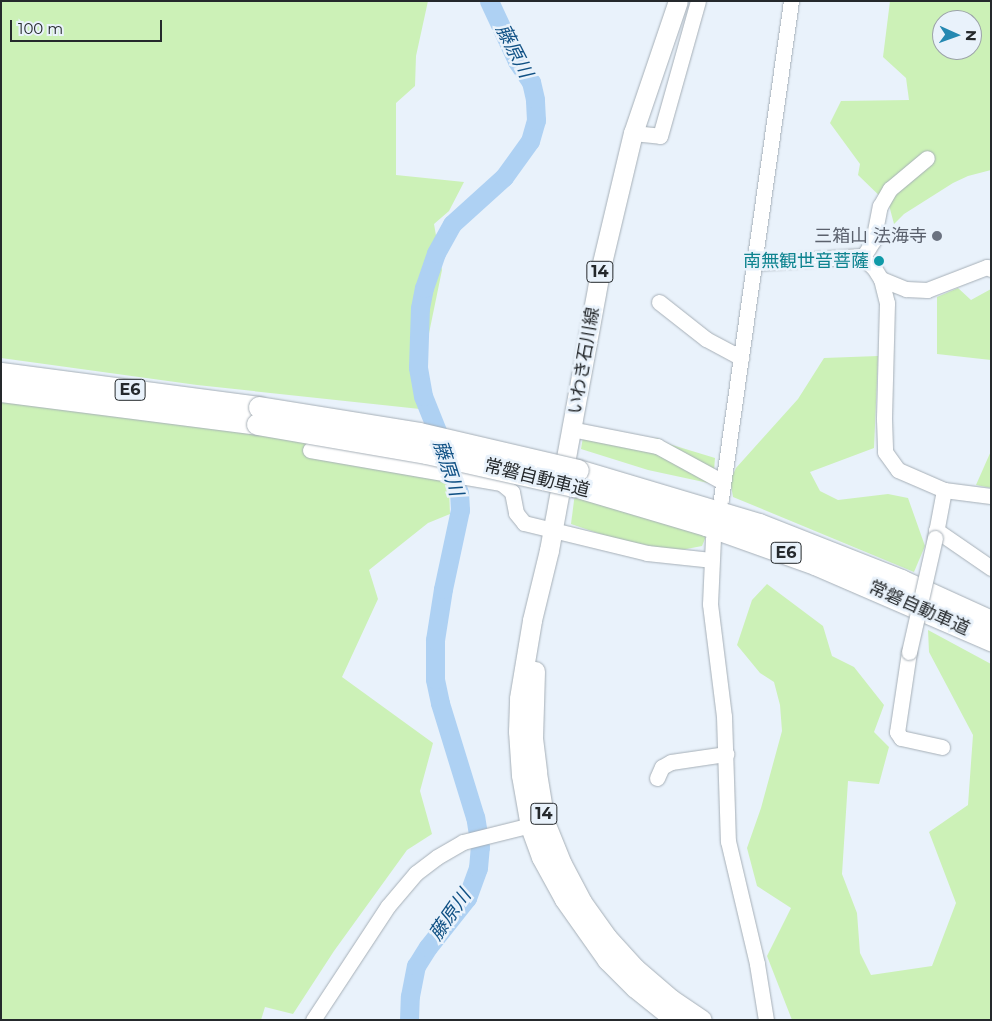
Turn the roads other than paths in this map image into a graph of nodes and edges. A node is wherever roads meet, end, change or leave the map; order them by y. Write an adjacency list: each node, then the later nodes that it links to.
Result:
1 (678, 1): 4 (main road, いわき石川線 / 14)
2 (698, 1): 4 (street)
3 (792, 1): 7 (street)
4 (633, 133): 15 (main road, いわき石川線 / 14)
5 (927, 158): 6 (street)
6 (863, 257): 7 (street); 9 (street)
7 (754, 263): 11 (street)
8 (989, 268): 9 (street)
9 (881, 280): 19 (street)
10 (659, 302): 11 (street)
11 (741, 358): 18 (street)
12 (1, 373): 14 (highway, 常磐自動車道 / E6)
13 (1, 390): 14 (highway, 常磐自動車道 / E6)
14 (258, 416): 17 (highway, 常磐自動車道 / E6, bridge)
15 (571, 428): 18 (street); 22 (main road, いわき石川線 / 14)
16 (310, 450): 22 (street)
17 (576, 478): 27 (highway, 常磐自動車道 / E6); 28 (highway, 常磐自動車道 / E6)
18 (724, 482): 21 (street)
19 (944, 490): 20 (street); 23 (street)
20 (991, 496)
21 (721, 499)
22 (553, 529): 25 (street); 32 (main road, いわき石川線 / 14)
23 (936, 534): 26 (street); 29 (street, bridge)
24 (713, 538): 25 (street)
25 (712, 560): 30 (street)
26 (991, 568)
27 (991, 621)
28 (991, 640)
29 (942, 747)
30 (726, 754): 31 (street); 36 (street)
31 (658, 778)
32 (537, 824): 33 (street); 34 (main road, いわき石川線 / 14); 35 (main road, いわき石川線 / 14)
33 (313, 1020)
34 (675, 1020)
35 (702, 1020)
36 (766, 1020)

